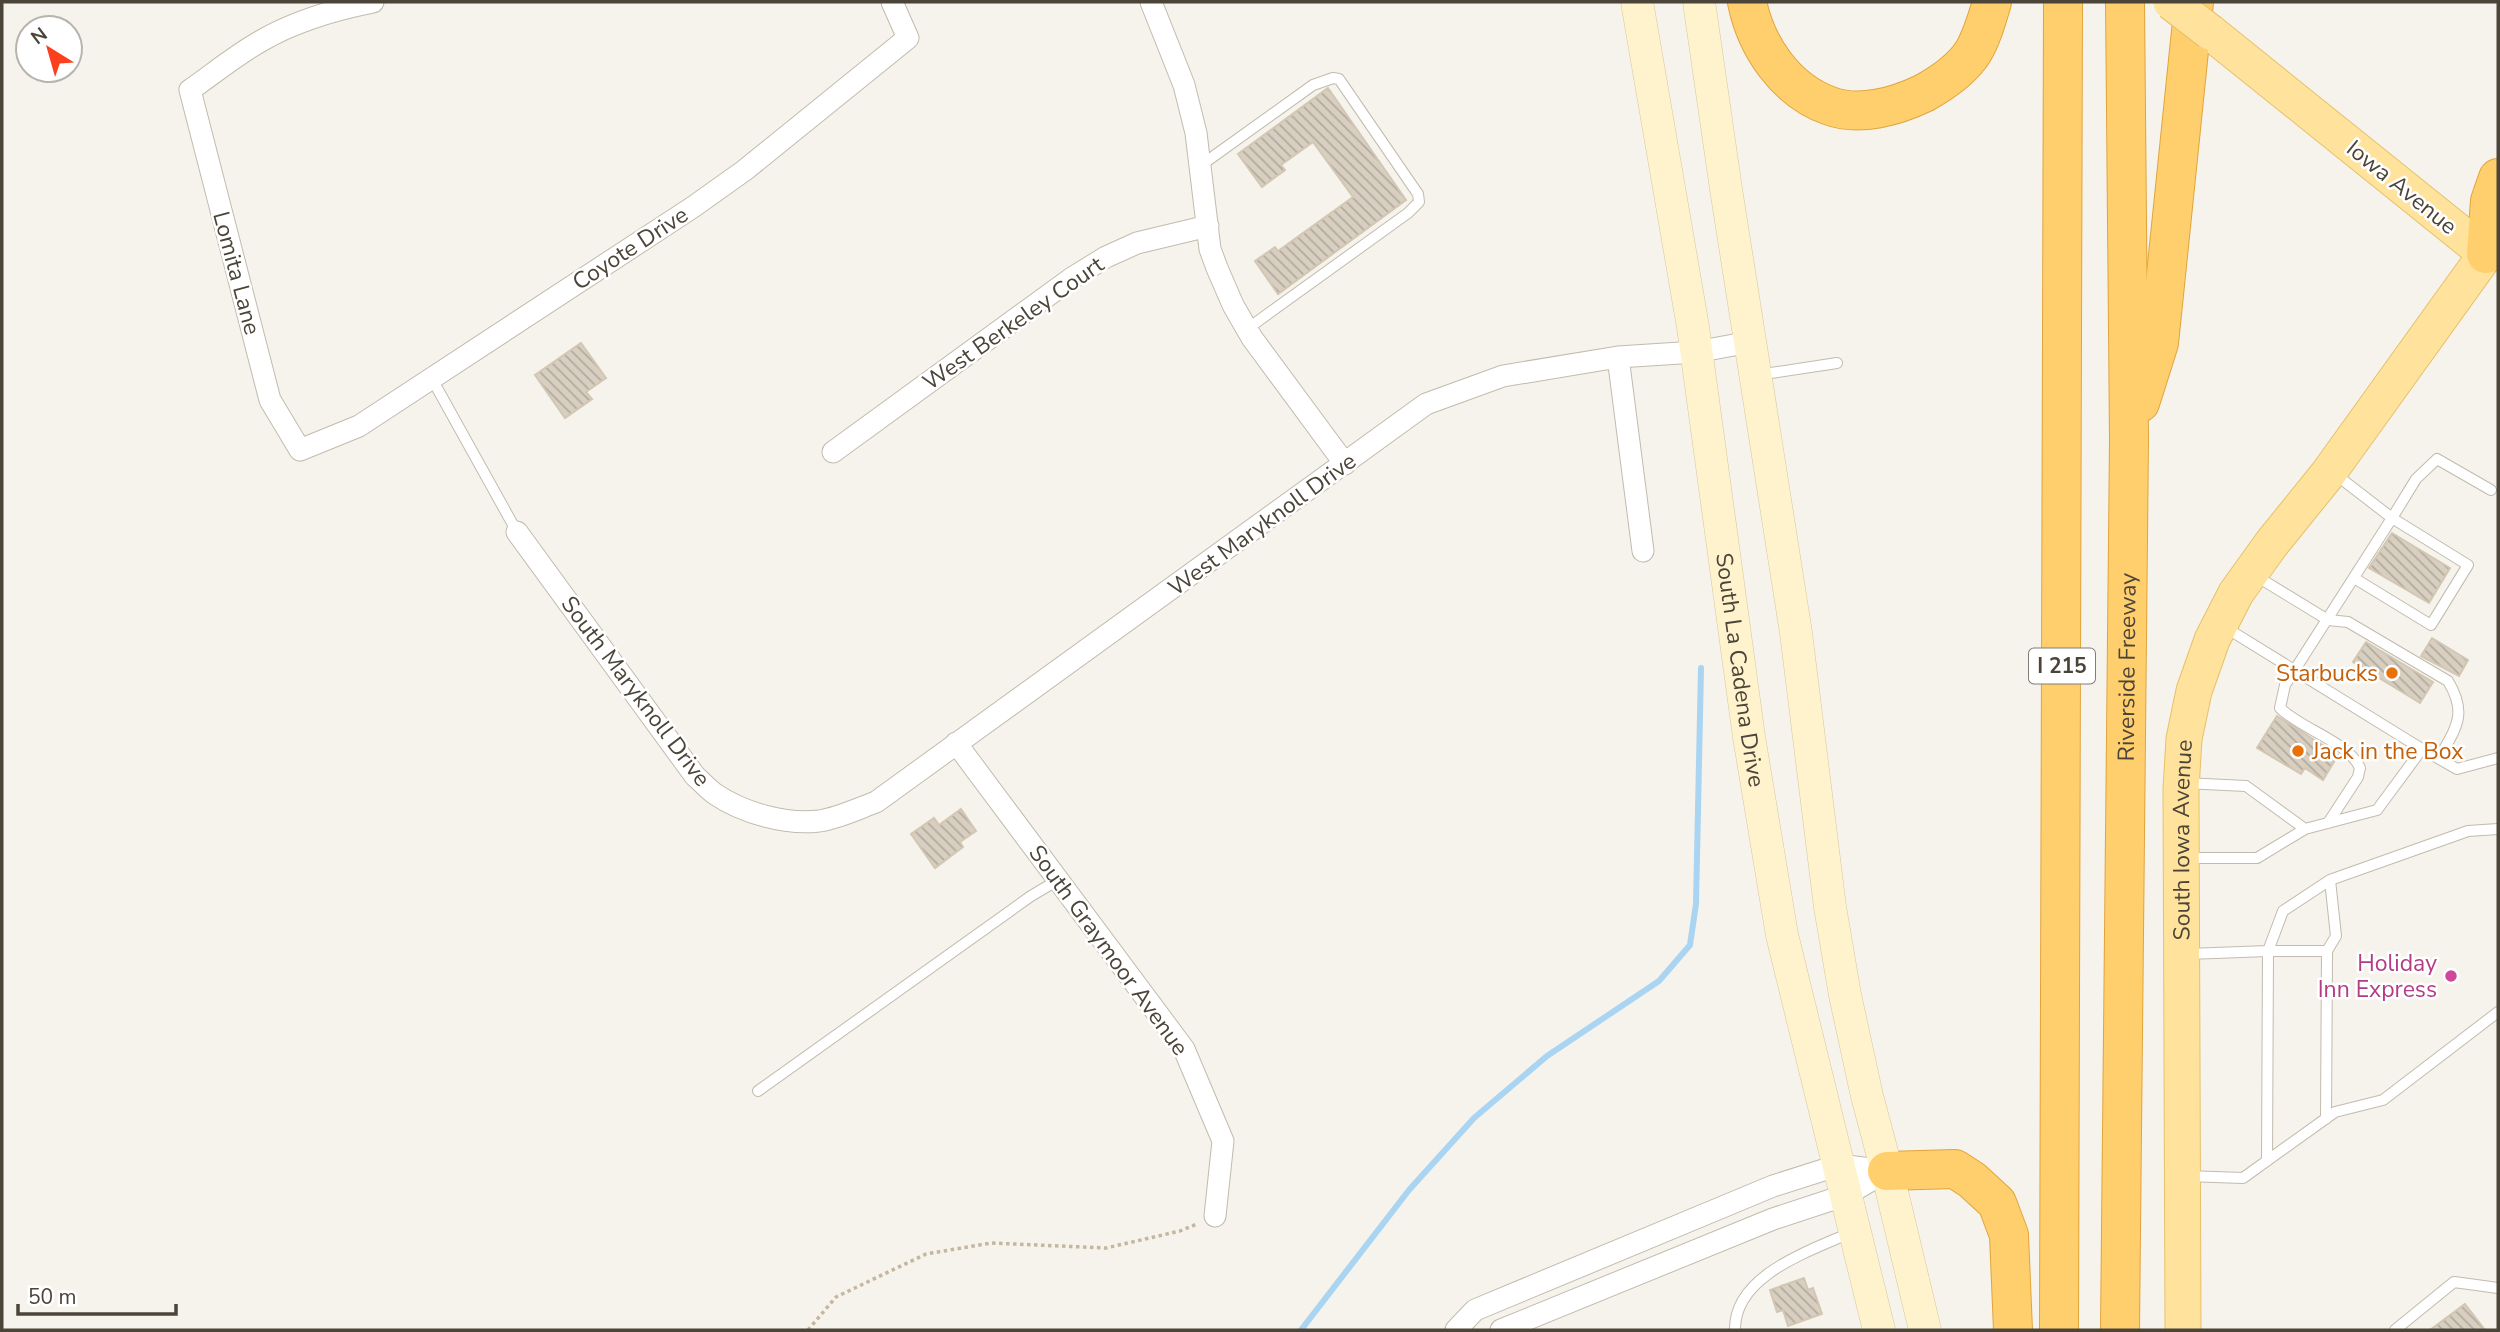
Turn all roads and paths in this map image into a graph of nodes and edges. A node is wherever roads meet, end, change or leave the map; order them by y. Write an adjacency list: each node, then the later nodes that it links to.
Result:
1 (373, 2): 24 (street, Lomita Lane)
2 (892, 2): 22 (street, Coyote Drive)
3 (1637, 2): 18 (main road, South La Cadena Drive)
4 (1699, 2): 17 (main road)
5 (1747, 2): 6 (highway)
6 (1992, 2)
7 (2063, 2): 70 (highway, I 215)
8 (2125, 2): 23 (highway, Riverside Freeway / I 215)
9 (2171, 2): 11 (main road, Iowa Avenue, bridge)
10 (1157, 5): 12 (street)
11 (2202, 17): 15 (main road, Iowa Avenue); 23 (highway)
12 (1200, 166): 14 (street); 16 (lane)
13 (2498, 178): 15 (highway)
14 (1208, 226): 16 (street); 25 (street, West Berkeley Court)
15 (2492, 245): 27 (main road, South Iowa Avenue)
16 (1247, 329): 26 (street)
17 (1750, 342): 18 (street, West Maryknoll Drive); 21 (main road)
18 (1696, 352): 19 (street, West Maryknoll Drive); 56 (main road, South La Cadena Drive)
19 (1618, 357): 26 (street, West Maryknoll Drive); 31 (street)
20 (1837, 363): 21 (lane)
21 (1756, 375): 57 (main road)
22 (432, 379): 24 (street, Coyote Drive); 30 (lane)
23 (2129, 439): 71 (highway, Riverside Freeway / I 215)
24 (300, 450)
25 (833, 452)
26 (1345, 464): 37 (street, West Maryknoll Drive)
27 (2330, 470): 29 (lane); 32 (main road, South Iowa Avenue)
28 (2491, 490): 29 (lane)
29 (2392, 518): 33 (lane); 33 (lane)
30 (517, 532): 42 (street, South Maryknoll Drive)
31 (1643, 551)
32 (2251, 572): 34 (lane); 35 (main road, South Iowa Avenue)
33 (2354, 578): 34 (lane)
34 (2328, 620): 36 (lane); 39 (lane)
35 (2220, 624): 36 (lane); 41 (main road, South Iowa Avenue)
36 (2296, 671): 38 (lane); 43 (lane)
37 (956, 743): 42 (street, West Maryknoll Drive); 47 (street, South Graymoor Avenue)
38 (2422, 749): 39 (lane); 43 (lane)
39 (2438, 758): 40 (lane)
40 (2498, 758)
41 (2182, 783): 45 (lane); 46 (main road, South Iowa Avenue)
42 (820, 821)
43 (2328, 823): 45 (lane)
44 (2498, 829): 48 (lane)
45 (2305, 830): 46 (lane)
46 (2181, 858): 51 (main road, South Iowa Avenue)
47 (1058, 880): 53 (lane); 60 (street, South Graymoor Avenue)
48 (2330, 880): 49 (lane); 50 (lane)
49 (2268, 951): 50 (lane); 51 (lane); 55 (lane)
50 (2328, 951): 54 (lane)
51 (2181, 954): 58 (main road, South Iowa Avenue)
52 (2498, 1012): 54 (lane)
53 (758, 1091)
54 (2326, 1119): 55 (lane)
55 (2267, 1161): 58 (lane)
56 (1839, 1165): 57 (street); 59 (main road, South La Cadena Drive); 64 (street)
57 (1888, 1171): 59 (street); 68 (main road); 69 (highway)
58 (2182, 1176): 72 (main road, South Iowa Avenue)
59 (1846, 1195): 61 (main road, South La Cadena Drive); 65 (street)
60 (1215, 1216): 63 (path)
61 (1854, 1231): 66 (lane); 67 (main road, South La Cadena Drive)
62 (2498, 1288): 73 (lane)
63 (808, 1330)
64 (1456, 1330)
65 (1501, 1330)
66 (1735, 1330)
67 (1880, 1330)
68 (1925, 1330)
69 (2013, 1330)
70 (2059, 1330)
71 (2120, 1330)
72 (2183, 1330)
73 (2395, 1330)

